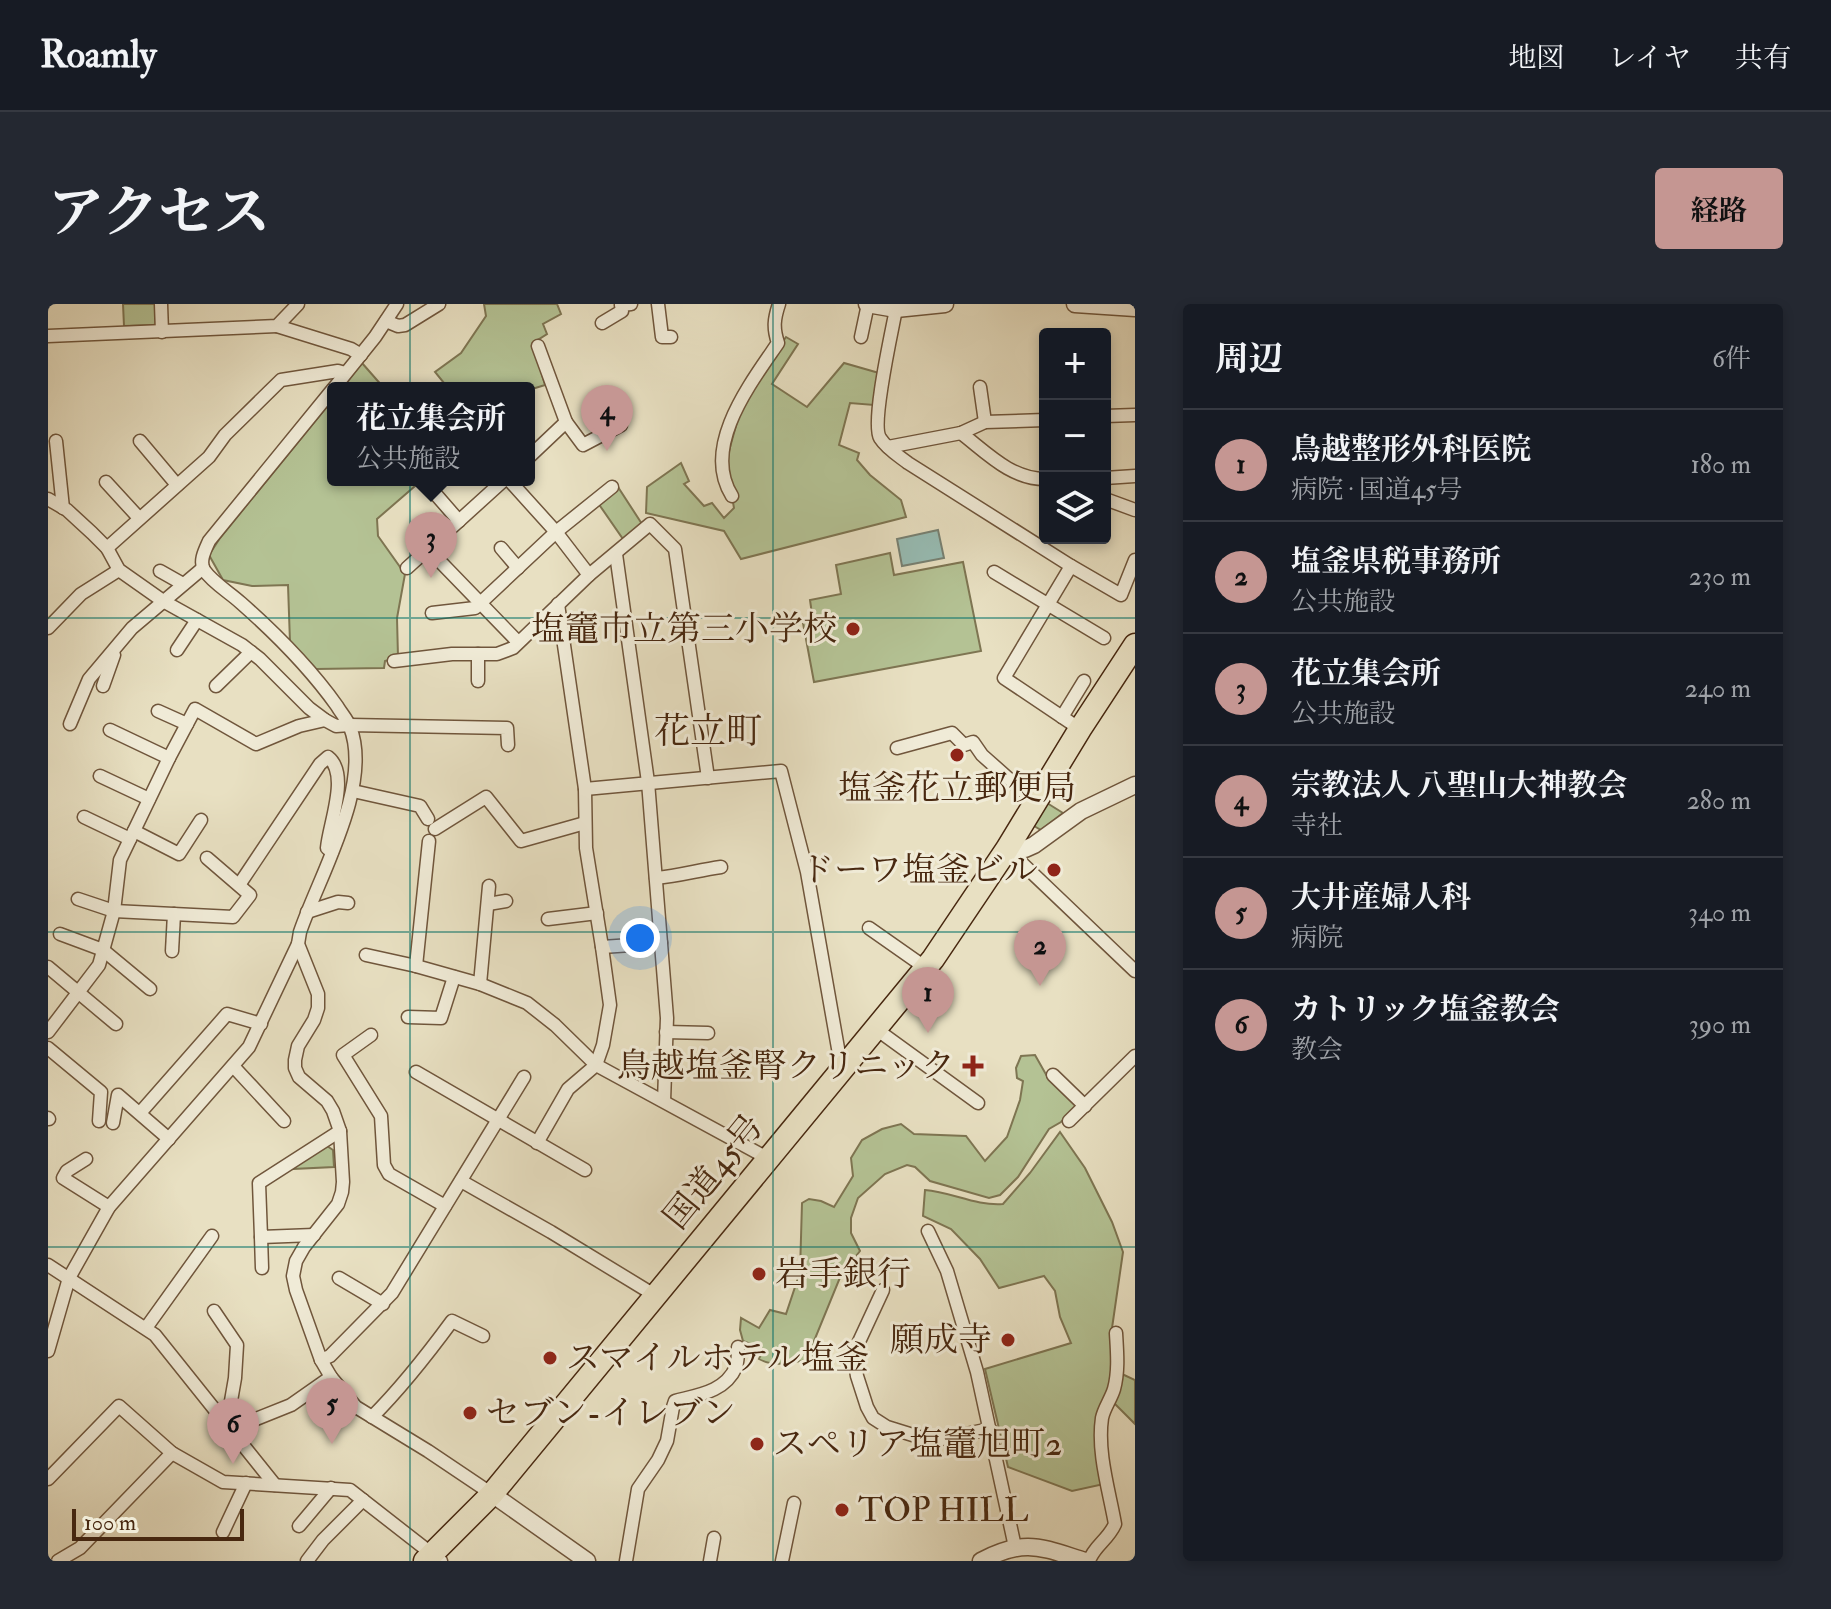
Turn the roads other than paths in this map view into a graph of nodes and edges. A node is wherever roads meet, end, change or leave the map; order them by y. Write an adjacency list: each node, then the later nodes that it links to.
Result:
1 (161, 304): 16 (street)
2 (298, 304): 15 (street)
3 (397, 304): 13 (street)
4 (439, 304): 13 (street)
5 (631, 304): 14 (street)
6 (658, 304): 18 (street)
7 (779, 304): 46 (street)
8 (868, 304): 12 (street); 19 (street)
9 (945, 304): 12 (street)
10 (1075, 304): 11 (street)
11 (1135, 308)
12 (896, 309): 35 (street)
13 (386, 321): 21 (street)
14 (602, 323)
15 (277, 326): 16 (street); 21 (street)
16 (162, 332): 17 (street)
17 (48, 336)
18 (671, 337)
19 (861, 337)
20 (538, 346): 29 (street)
21 (361, 355): 22 (street)
22 (345, 373): 23 (street); 41 (street)
23 (338, 382)
24 (980, 387): 30 (street)
25 (327, 395): 60 (street)
26 (1135, 415): 27 (street)
27 (1111, 416)
28 (1039, 420): 30 (street)
29 (566, 422): 31 (street); 36 (street)
30 (985, 422): 32 (street)
31 (621, 425)
32 (961, 433): 35 (street); 39 (street)
33 (56, 441): 49 (street)
34 (140, 441): 41 (street)
35 (888, 447): 59 (street)
36 (535, 451)
37 (1135, 476): 38 (street)
38 (1111, 478)
39 (1039, 479)
40 (106, 482): 51 (street)
41 (177, 485): 51 (street)
42 (428, 486): 52 (street)
43 (500, 486): 52 (street)
44 (513, 486): 53 (street)
45 (612, 487): 53 (street)
46 (732, 496)
47 (48, 499): 49 (street)
48 (1111, 501): 50 (street)
49 (63, 508): 54 (street)
50 (1135, 510)
51 (139, 518): 54 (street)
52 (459, 521): 56 (street)
53 (556, 532): 62 (street); 66 (street)
54 (107, 548): 63 (street)
55 (501, 548): 62 (street)
56 (428, 549): 61 (street); 69 (street)
57 (616, 554): 66 (street); 98 (street); 99 (street)
58 (1135, 560): 59 (street)
59 (1071, 566): 71 (street)
60 (203, 568): 67 (street); 92 (street)
61 (407, 568)
62 (518, 568): 69 (street)
63 (119, 570): 68 (street); 74 (street)
64 (160, 571): 67 (street)
65 (994, 572): 71 (street)
66 (589, 575): 70 (street)
67 (183, 584): 68 (street)
68 (163, 601): 73 (street); 78 (street)
69 (482, 603): 72 (street); 76 (street)
70 (558, 604): 76 (street); 101 (street)
71 (1048, 604): 75 (street); 89 (street)
72 (432, 613)
73 (197, 620): 79 (street); 80 (street)
74 (48, 628)
75 (1104, 638)
76 (518, 642): 81 (street)
77 (1135, 645): 89 (highway, 国道45号)
78 (117, 648): 85 (street); 90 (street)
79 (177, 650)
80 (251, 652): 86 (street); 88 (street)
81 (478, 654): 82 (street); 83 (street)
82 (394, 661)
83 (478, 681)
84 (1084, 681): 89 (street)
85 (103, 686)
86 (216, 686)
87 (158, 711): 91 (street)
88 (325, 720): 91 (street); 92 (street)
89 (1071, 723): 104 (highway, 国道45号)
90 (70, 724)
91 (187, 724): 96 (street)
92 (350, 725): 94 (street); 102 (street)
93 (110, 730): 96 (street)
94 (508, 745)
95 (897, 748): 104 (street)
96 (169, 758): 103 (street)
97 (100, 776): 103 (street)
98 (708, 778): 99 (street); 152 (street)
99 (648, 782): 101 (street); 114 (street)
100 (1135, 785): 110 (street)
101 (585, 789): 107 (street)
102 (353, 791): 108 (street); 111 (street)
103 (149, 799): 109 (street)
104 (1035, 802): 110 (highway, 国道45号)
105 (84, 817): 109 (street)
106 (201, 820): 109 (street)
107 (585, 823): 108 (street); 123 (street)
108 (431, 829): 134 (street)
109 (132, 835): 121 (street)
110 (1007, 849): 136 (highway, 国道45号); 137 (street)
111 (332, 852): 115 (street); 122 (street)
112 (207, 858): 115 (street)
113 (721, 867): 114 (street)
114 (656, 878): 128 (street)
115 (239, 885): 124 (street)
116 (489, 886): 120 (street)
117 (78, 899): 121 (street)
118 (506, 901): 120 (street)
119 (348, 903): 122 (street)
120 (488, 904): 139 (street)
121 (114, 911): 124 (street); 131 (street)
122 (307, 912): 129 (street)
123 (597, 913): 125 (street); 130 (street)
124 (174, 914): 132 (street)
125 (548, 919)
126 (869, 928): 136 (street)
127 (60, 934): 131 (street)
128 (661, 943): 130 (street); 147 (street)
129 (298, 944): 144 (street); 165 (street)
130 (602, 947): 153 (street)
131 (103, 950): 140 (street); 141 (street)
132 (172, 951)
133 (366, 955): 134 (street)
134 (416, 966): 138 (street)
135 (48, 967): 141 (street)
136 (926, 968): 145 (highway, 国道45号)
137 (1135, 971)
138 (454, 977): 139 (street); 142 (street)
139 (480, 984): 153 (street)
140 (150, 989)
141 (77, 992): 143 (street); 146 (street)
142 (408, 1017)
143 (116, 1024)
144 (261, 1024): 154 (street); 161 (street)
145 (876, 1029): 152 (highway, 国道45号); 159 (street)
146 (48, 1032)
147 (666, 1032): 148 (street); 158 (street)
148 (708, 1033)
149 (371, 1035): 172 (street)
150 (48, 1048): 161 (street)
151 (1135, 1056): 160 (street)
152 (848, 1063): 169 (highway, 国道45号)
153 (596, 1065): 158 (street); 167 (street)
154 (233, 1066): 163 (street); 166 (street)
155 (416, 1072): 162 (street)
156 (1053, 1075): 160 (street)
157 (524, 1077): 162 (street)
158 (664, 1101): 169 (street)
159 (978, 1103)
160 (1085, 1106): 164 (street)
161 (140, 1113): 166 (street)
162 (497, 1120): 167 (street); 171 (street)
163 (284, 1121)
164 (1069, 1121)
165 (340, 1131): 175 (street); 177 (street)
166 (169, 1139): 173 (street)
167 (537, 1143): 170 (street)
168 (86, 1159): 173 (street)
169 (769, 1159): 183 (highway, 国道45号)
170 (585, 1170)
171 (461, 1181): 172 (street); 183 (street)
172 (445, 1206): 184 (street)
173 (109, 1207): 180 (street)
174 (928, 1231): 195 (street)
175 (314, 1235): 177 (street); 191 (street)
176 (212, 1236): 186 (street)
177 (261, 1237): 179 (street)
178 (48, 1265): 180 (street)
179 (262, 1268)
180 (69, 1278): 186 (street); 190 (street)
181 (339, 1278): 184 (street)
182 (883, 1290): 195 (street)
183 (656, 1296): 201 (highway, 国道45号)
184 (383, 1304): 191 (street)
185 (214, 1311): 194 (street)
186 (146, 1328): 194 (street)
187 (1116, 1333): 216 (street)
188 (483, 1336): 193 (street)
189 (738, 1347): 212 (street)
190 (48, 1351)
191 (321, 1360): 192 (street)
192 (331, 1377): 193 (street); 194 (street)
193 (372, 1417): 201 (street)
194 (229, 1426): 199 (street)
195 (990, 1429): 207 (street)
196 (172, 1453): 197 (street); 198 (street); 210 (street)
197 (48, 1479)
198 (246, 1483): 199 (street); 205 (street)
199 (275, 1485): 200 (street)
200 (331, 1488): 202 (street); 204 (street)
201 (492, 1494): 208 (highway, 国道45号); 209 (street)
202 (363, 1500): 208 (street); 211 (street)
203 (794, 1503): 214 (street)
204 (299, 1526)
205 (223, 1532)
206 (714, 1538): 213 (street)
207 (1015, 1547): 215 (street); 216 (street)
208 (432, 1559)
209 (582, 1560)
210 (58, 1561)
211 (307, 1561)
212 (626, 1561)
213 (710, 1561)
214 (782, 1561)
215 (981, 1561)
216 (1087, 1561)

